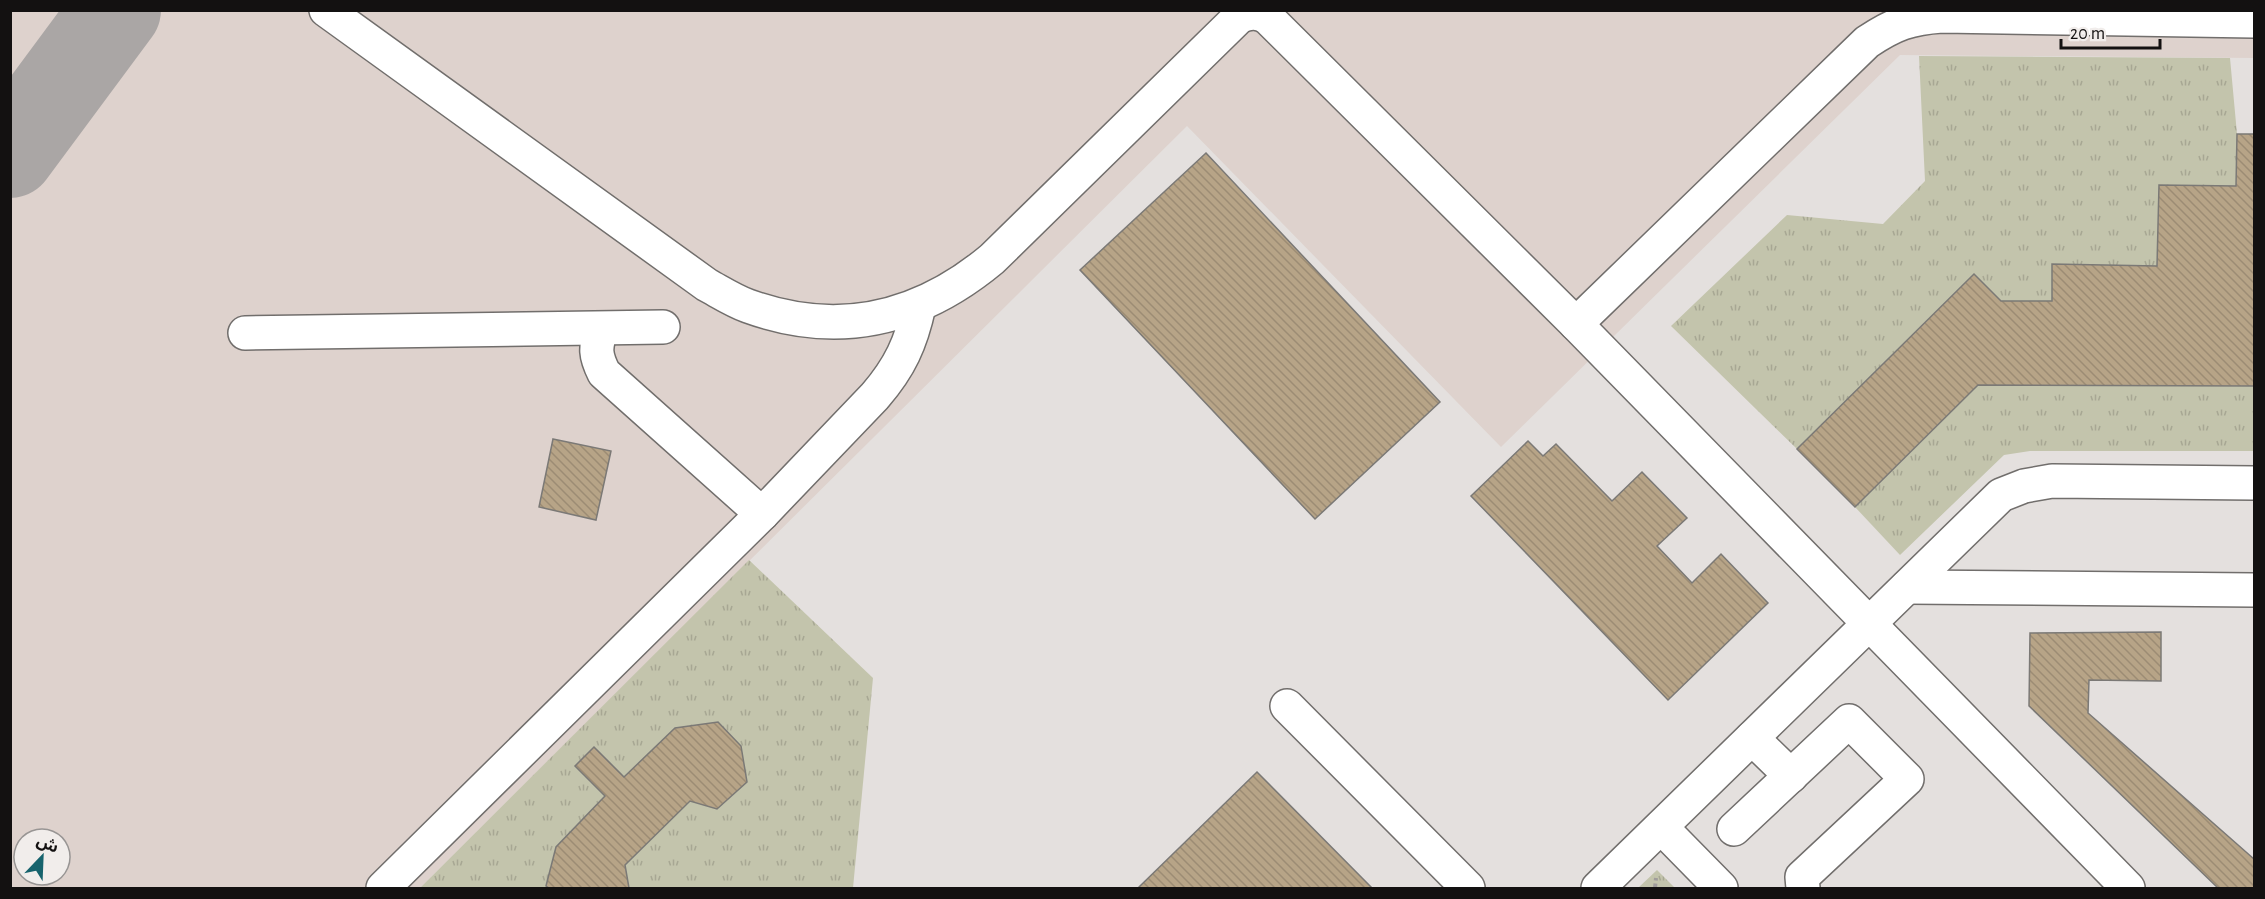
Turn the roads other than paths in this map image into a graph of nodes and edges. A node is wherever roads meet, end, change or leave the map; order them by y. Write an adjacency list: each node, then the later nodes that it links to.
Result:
1 (326, 10): 3 (lane)
2 (2254, 21): 4 (lane)
3 (919, 306): 4 (lane); 9 (lane)
4 (1576, 324): 12 (lane)
5 (663, 327): 6 (lane)
6 (601, 330): 7 (lane); 9 (lane)
7 (245, 333)
8 (2254, 483): 10 (lane)
9 (762, 514): 18 (lane)
10 (1907, 587): 11 (lane); 12 (lane)
11 (2254, 590)
12 (1869, 624): 14 (lane); 23 (lane)
13 (1287, 706): 19 (lane)
14 (1752, 738): 15 (lane); 16 (lane)
15 (1791, 776): 17 (lane); 22 (lane)
16 (1661, 827): 20 (lane); 21 (lane)
17 (1734, 829)
18 (383, 888)
19 (1468, 888)
20 (1598, 888)
21 (1721, 888)
22 (1803, 888)
23 (2128, 888)

